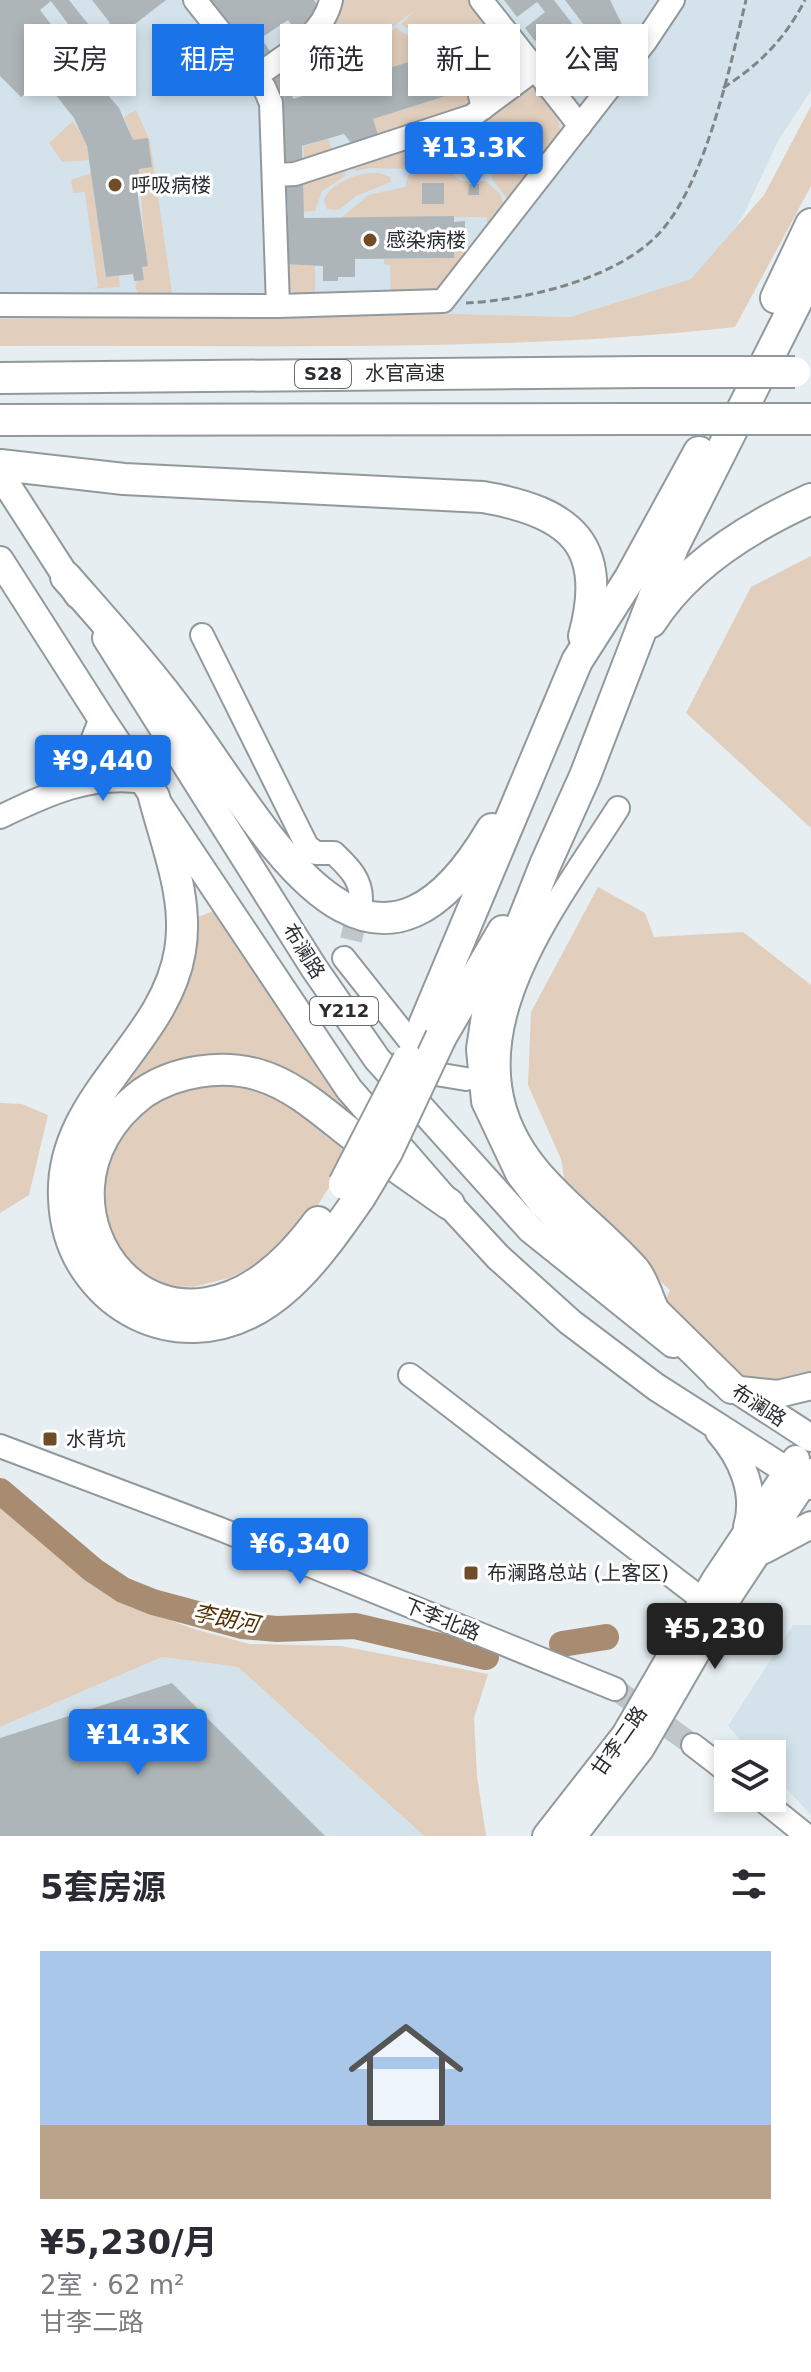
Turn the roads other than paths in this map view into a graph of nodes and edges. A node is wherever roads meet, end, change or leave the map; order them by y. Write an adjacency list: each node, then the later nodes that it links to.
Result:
1 (195, 0): 5 (street)
2 (331, 0): 6 (street)
3 (481, 0): 7 (street)
4 (673, 0): 10 (street)
5 (214, 24)
6 (264, 70)
7 (534, 70): 9 (street); 9 (street); 10 (street)
8 (264, 92): 11 (street)
9 (483, 108): 11 (street)
10 (580, 126): 15 (street)
11 (275, 175): 15 (street)
12 (811, 224): 26 (highway)
13 (811, 273): 27 (highway)
14 (0, 305): 15 (street)
15 (278, 306)
16 (803, 372): 17 (highway, 水官高速 / S28, bridge)
17 (0, 378)
18 (811, 419): 19 (highway, bridge)
19 (11, 420)
20 (0, 465): 26 (highway)
21 (0, 474): 24 (main road, 布澜路 / Y212)
22 (811, 499): 27 (highway)
23 (0, 560): 28 (main road, 布澜路 / Y212)
24 (66, 577): 29 (highway); 36 (main road, 布澜路 / Y212)
25 (202, 635): 35 (street)
26 (577, 661): 29 (highway)
27 (625, 669): 34 (highway)
28 (101, 718): 30 (street); 31 (main road, 布澜路 / Y212)
29 (536, 755): 37 (highway)
30 (61, 788): 31 (street); 33 (street)
31 (150, 790): 39 (highway); 40 (main road, 布澜路 / Y212)
32 (618, 808): 41 (street)
33 (0, 817)
34 (545, 865): 37 (highway); 41 (highway)
35 (361, 899)
36 (319, 976): 38 (street); 44 (main road, 布澜路 / Y212)
37 (433, 1031): 39 (highway, bridge)
38 (466, 1079)
39 (352, 1191): 40 (highway)
40 (449, 1204): 45 (main road, 布澜路 / Y212)
41 (662, 1318): 44 (highway)
42 (410, 1375): 51 (street)
43 (811, 1386): 44 (main road)
44 (732, 1388): 46 (main road, 布澜路 / Y212)
45 (711, 1423): 48 (main road, 布澜路 / Y212); 50 (main road)
46 (811, 1437): 48 (main road, 甘李二路)
47 (0, 1446): 52 (street, 下李北路)
48 (804, 1478): 50 (main road, 甘李二路)
49 (811, 1525): 50 (main road)
50 (749, 1547): 51 (main road, 甘李二路); 57 (main road, 甘李二路)
51 (703, 1600): 56 (main road, 甘李二路)
52 (615, 1689)
53 (693, 1745): 54 (street)
54 (714, 1761)
55 (777, 1812): 58 (street)
56 (546, 1836)
57 (573, 1836)
58 (807, 1836)

